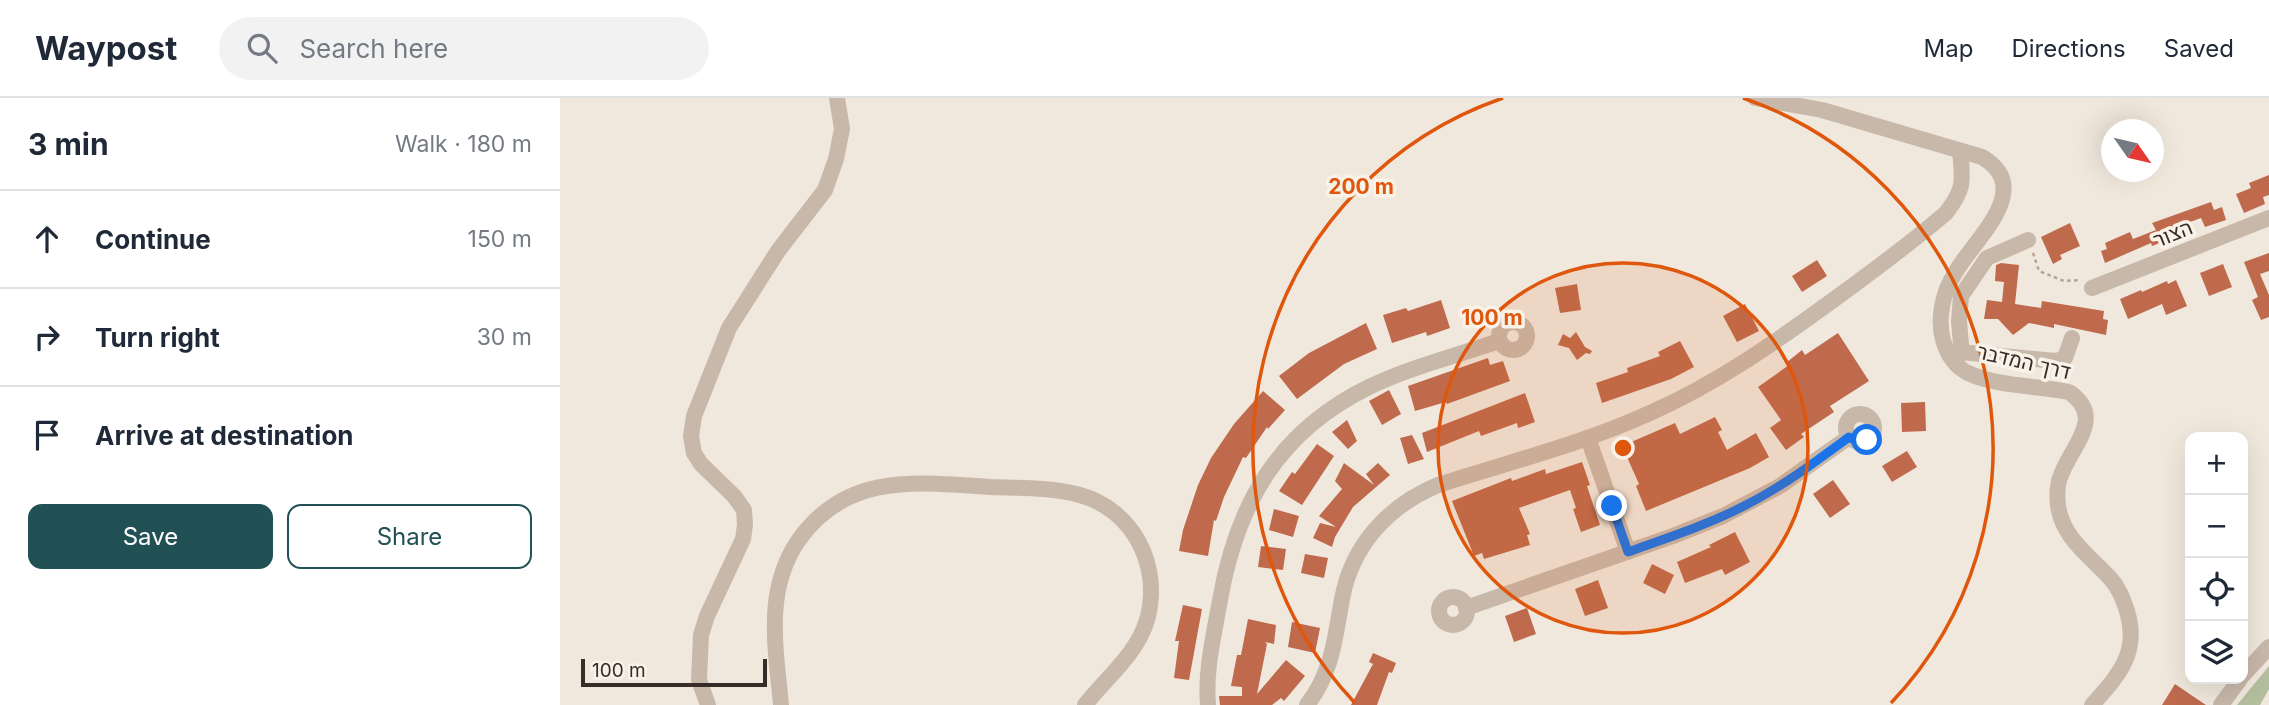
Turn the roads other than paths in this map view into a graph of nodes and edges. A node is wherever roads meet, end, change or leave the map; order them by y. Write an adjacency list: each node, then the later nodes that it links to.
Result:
1 (837, 98): 17 (street)
2 (1755, 98): 3 (street, דרך המדבר)
3 (1960, 151): 9 (street, דרך המדבר); 11 (street)
4 (2269, 218): 6 (street, הצור)
5 (2028, 240): 9 (street)
6 (2092, 288)
7 (2071, 338): 9 (street)
8 (1499, 341): 20 (street)
9 (1958, 358): 22 (street, דרך המדבר)
10 (1849, 437): 12 (street)
11 (1588, 438): 12 (street); 21 (street)
12 (1628, 552): 13 (street)
13 (1466, 608)
14 (2269, 647): 15 (street)
15 (2248, 670)
16 (2236, 684): 23 (street)
17 (708, 705)
18 (781, 705): 19 (street)
19 (1085, 705)
20 (1208, 705)
21 (1307, 705)
22 (2092, 705)
23 (2221, 705)

